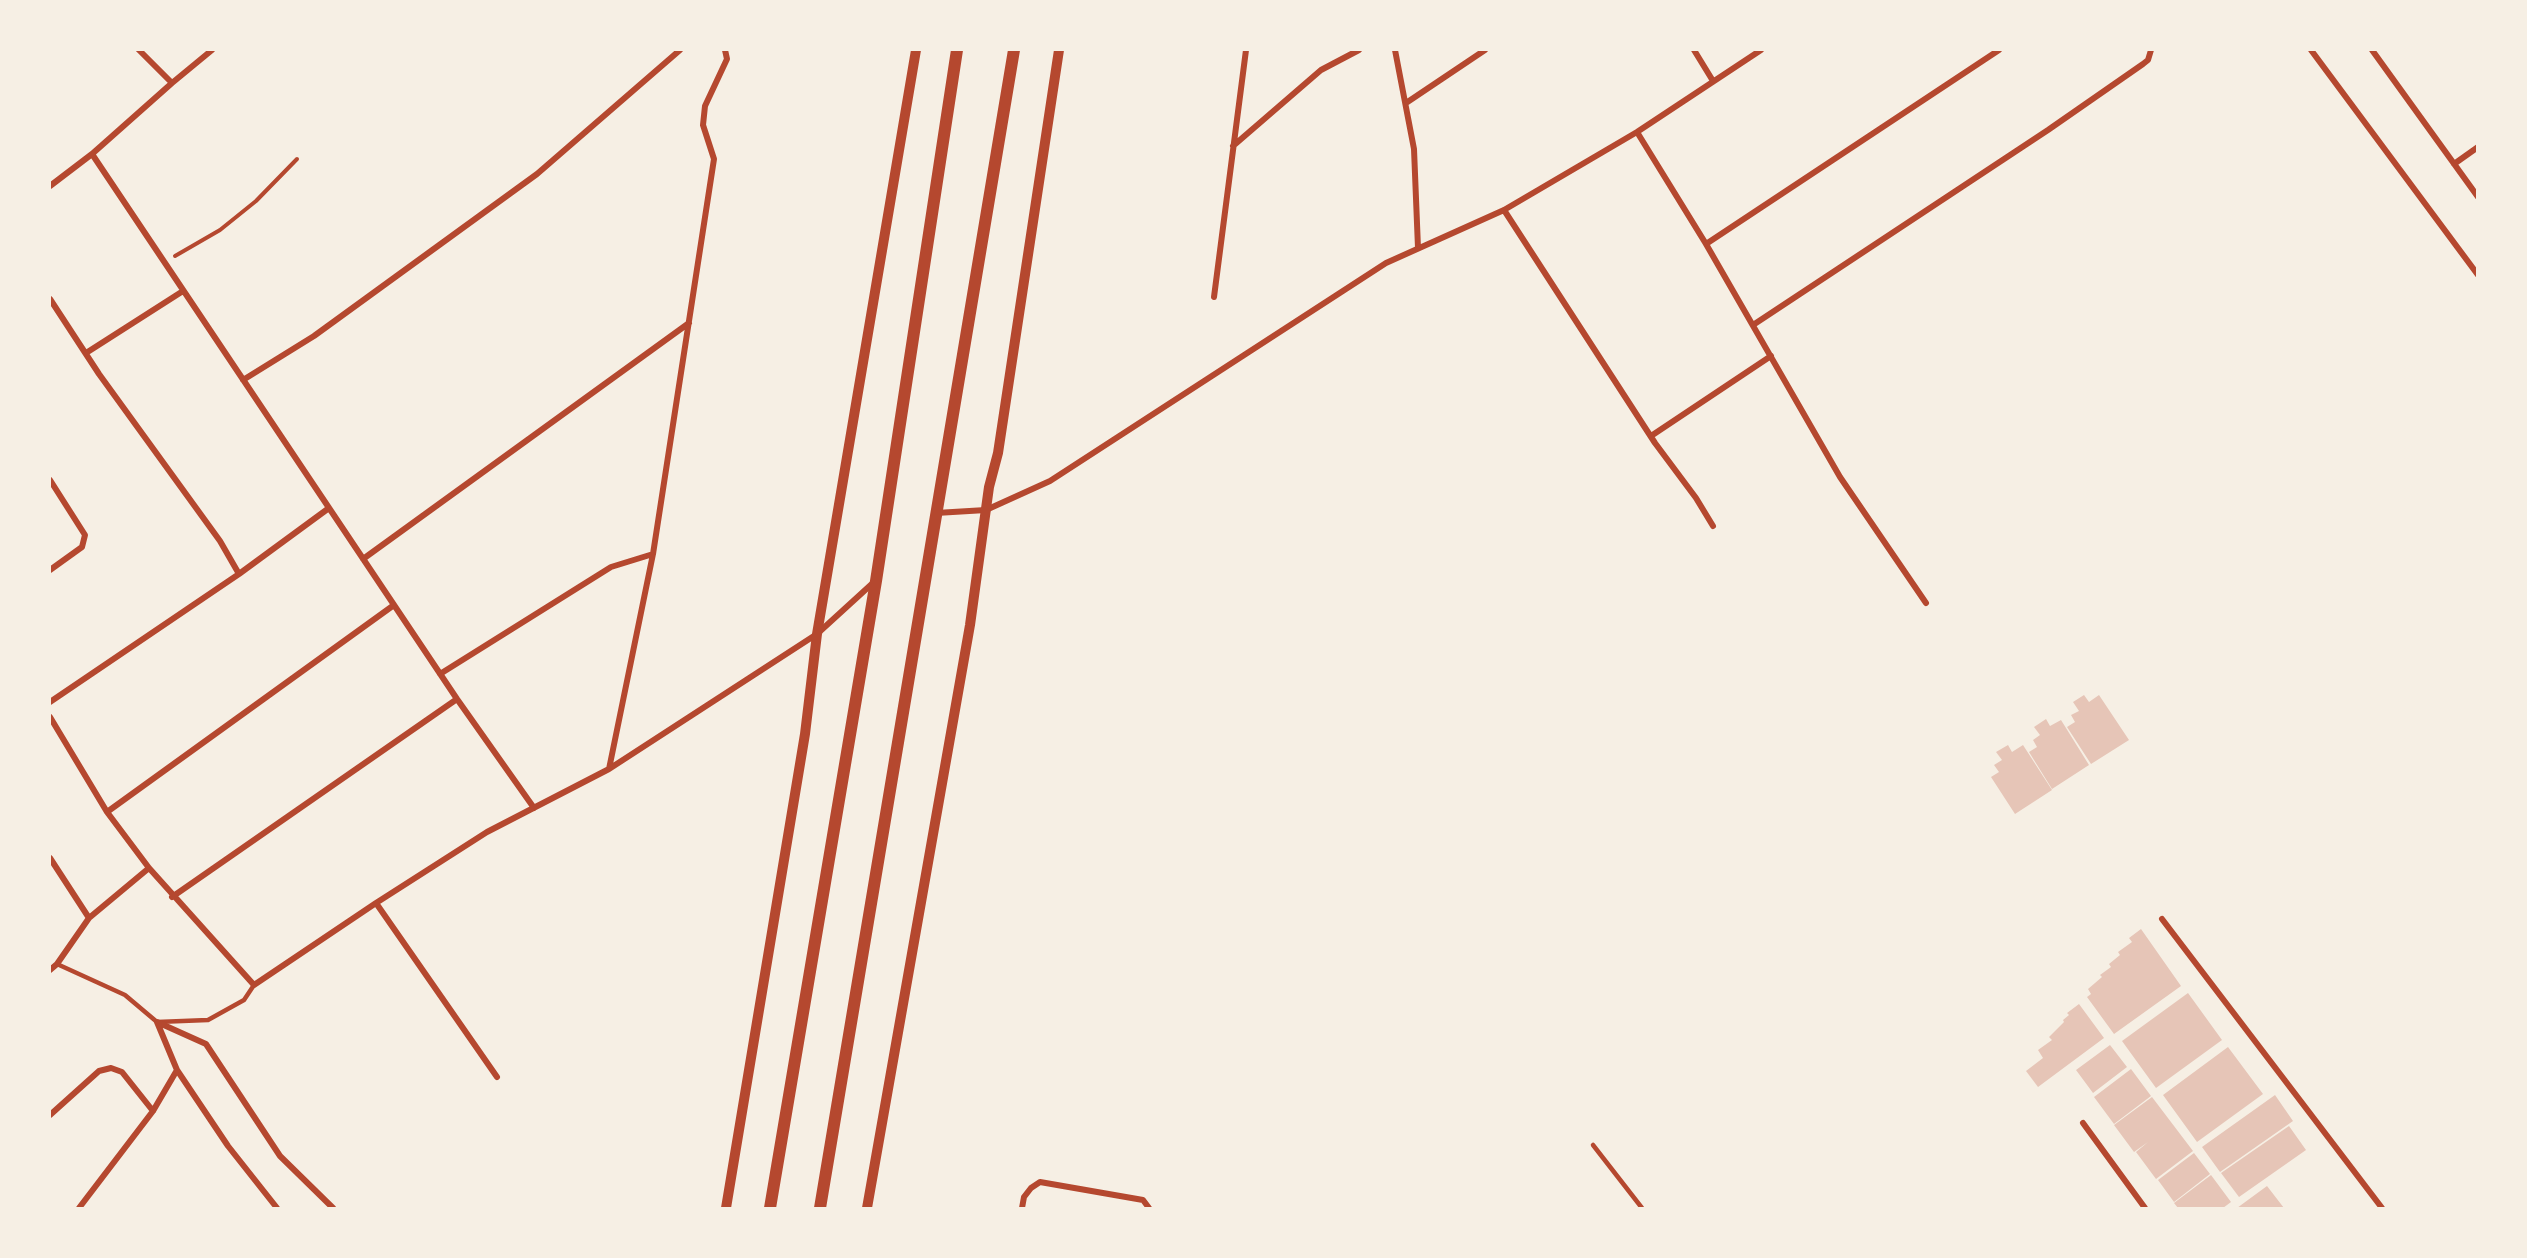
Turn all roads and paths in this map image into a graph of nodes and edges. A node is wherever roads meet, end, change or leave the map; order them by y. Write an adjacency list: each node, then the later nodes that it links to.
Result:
1 (139, 50): 20 (street)
2 (212, 50): 20 (street)
3 (680, 50): 42 (street)
4 (725, 50): 38 (street)
5 (916, 50): 56 (street)
6 (957, 50): 53 (main road)
7 (1014, 50): 47 (main road)
8 (1059, 50): 46 (street)
9 (1246, 50): 23 (street)
10 (1359, 50): 23 (street)
11 (1395, 50): 21 (street)
12 (1485, 50): 21 (street)
13 (1694, 50): 19 (street)
14 (1761, 50): 19 (street)
15 (1999, 50): 31 (street)
16 (2151, 50): 39 (street)
17 (2311, 50): 34 (street)
18 (2372, 50): 27 (street)
19 (1713, 81): 22 (street)
20 (172, 83): 25 (street)
21 (1406, 103): 32 (street)
22 (1637, 132): 30 (street); 31 (street)
23 (1232, 147): 36 (street)
24 (2478, 147): 27 (street)
25 (92, 154): 28 (street); 33 (street)
26 (297, 159): 33 (path)
27 (2454, 164): 29 (street)
28 (50, 186)
29 (2478, 197)
30 (1504, 210): 32 (street); 43 (street)
31 (1706, 244): 39 (street)
32 (1418, 248): 46 (street)
33 (164, 263): 35 (street)
34 (2478, 275)
35 (183, 291): 40 (street); 42 (street)
36 (1214, 297)
37 (50, 299): 40 (street)
38 (689, 323): 49 (street); 50 (street)
39 (1753, 325): 41 (street)
40 (86, 353): 52 (street)
41 (1771, 356): 43 (street); 54 (street)
42 (243, 381): 45 (street)
43 (1651, 436): 48 (street)
44 (50, 480): 51 (street)
45 (329, 508): 50 (street); 52 (street)
46 (986, 510): 47 (street); 87 (street)
47 (935, 513): 86 (main road)
48 (1713, 526)
49 (653, 554): 57 (street); 61 (street)
50 (363, 559): 55 (street)
51 (50, 570)
52 (238, 574): 59 (street)
53 (876, 580): 56 (street); 85 (main road)
54 (1926, 603)
55 (394, 605): 57 (street); 63 (street)
56 (817, 634): 61 (street); 84 (street)
57 (440, 674): 58 (street)
58 (457, 699): 62 (street); 66 (street)
59 (50, 702)
60 (50, 717): 63 (street)
61 (609, 769): 62 (street)
62 (534, 808): 67 (street)
63 (107, 812): 65 (street)
64 (50, 858): 68 (street)
65 (148, 868): 66 (street); 68 (street)
66 (172, 897): 72 (street)
67 (375, 903): 72 (street); 75 (street)
68 (88, 918): 70 (street)
69 (2162, 919): 93 (street)
70 (57, 964): 71 (street); 73 (lane)
71 (50, 970)
72 (254, 985): 73 (lane)
73 (157, 1022): 74 (street); 83 (street)
74 (177, 1070): 76 (street); 82 (street)
75 (497, 1077)
76 (153, 1111): 77 (street); 81 (street)
77 (50, 1114)
78 (2083, 1123): 92 (street)
79 (1593, 1145): 91 (lane)
80 (1143, 1200): 88 (street); 89 (street); 90 (street)
81 (79, 1209)
82 (277, 1209)
83 (333, 1209)
84 (726, 1209)
85 (770, 1209)
86 (820, 1209)
87 (867, 1209)
88 (1022, 1209)
89 (1142, 1209)
90 (1149, 1209)
91 (1642, 1209)
92 (2145, 1209)
93 (2382, 1209)

